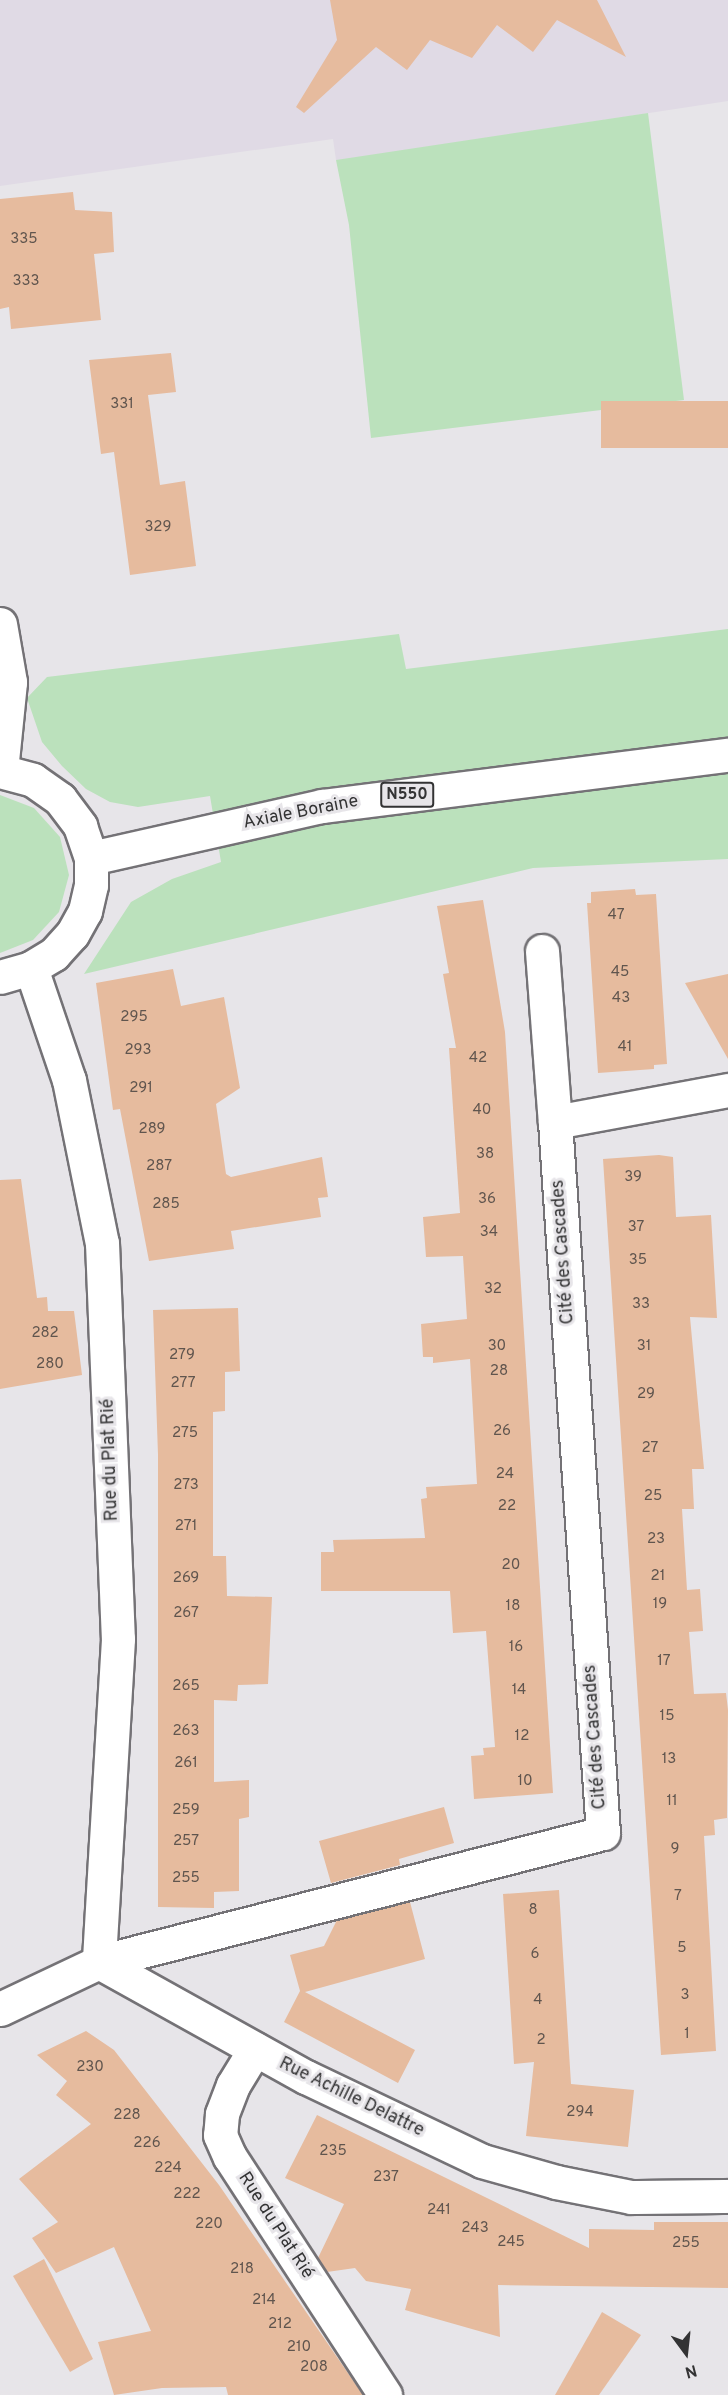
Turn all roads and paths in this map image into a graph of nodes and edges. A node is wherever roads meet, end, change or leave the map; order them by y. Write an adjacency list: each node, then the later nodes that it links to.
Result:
1 (0, 624): 3 (street)
2 (728, 755): 4 (street, Axiale Boraine / N550)
3 (1, 771): 4 (street)
4 (91, 858): 6 (street)
5 (542, 951): 9 (street, Cité des Cascades)
6 (31, 968): 7 (street); 10 (street, Rue du Plat Rié)
7 (0, 977)
8 (728, 1090): 9 (street)
9 (555, 1122): 10 (street, Cité des Cascades)
10 (99, 1962): 11 (street); 12 (street, Rue Achille Delattre)
11 (0, 2009)
12 (255, 2049): 13 (street, Rue Achille Delattre); 14 (street, Rue du Plat Rié)
13 (728, 2196)
14 (385, 2395)

